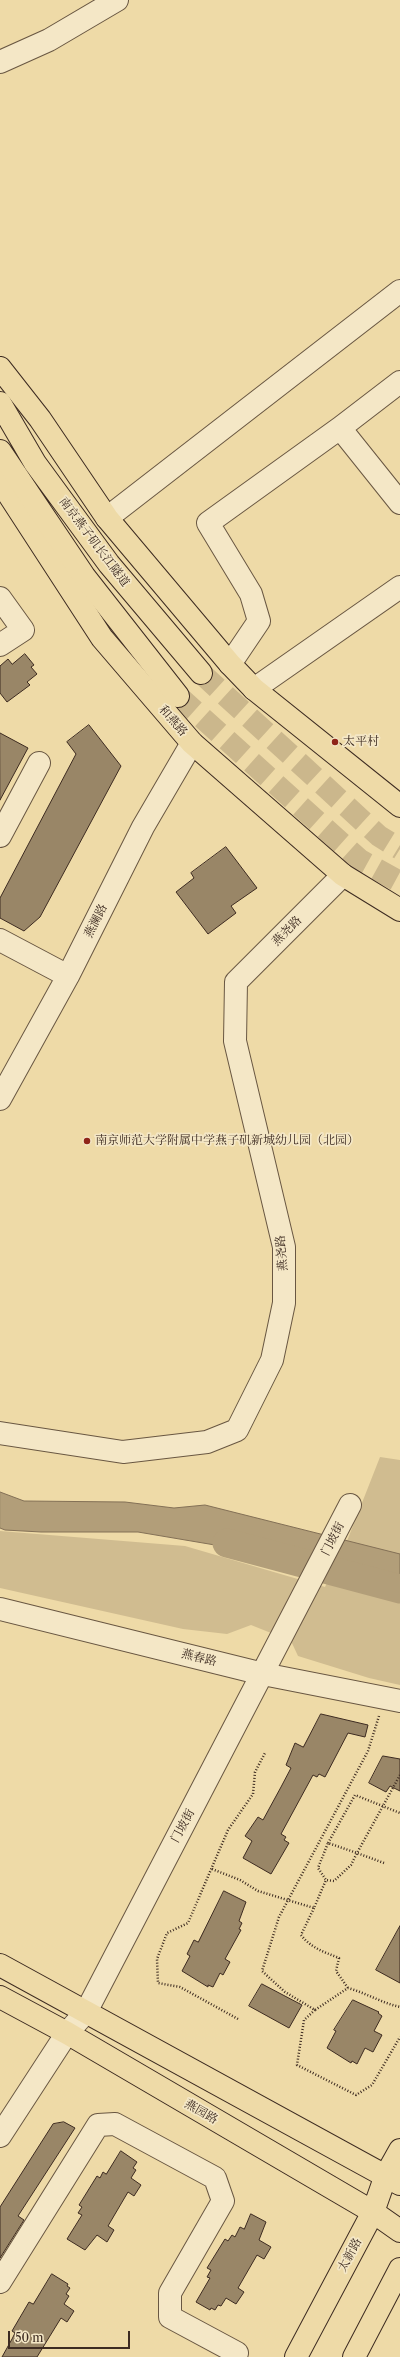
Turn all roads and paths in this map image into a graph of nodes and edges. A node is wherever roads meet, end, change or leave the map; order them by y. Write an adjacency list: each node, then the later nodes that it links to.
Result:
1 (117, 0): 2 (street)
2 (0, 62)
3 (398, 298): 11 (street)
4 (0, 368): 11 (main road)
5 (400, 382): 7 (street)
6 (0, 403): 16 (main road, 南京燕子矶长江隧道)
7 (340, 428): 10 (street); 15 (street)
8 (0, 451): 18 (main road, 南京燕子矶长江隧道)
9 (0, 481): 19 (main road, 和燕路)
10 (400, 503)
11 (107, 518): 15 (main road)
12 (400, 587): 17 (street)
13 (0, 599): 14 (street)
14 (0, 645)
15 (230, 664): 17 (main road)
16 (201, 673)
17 (254, 689): 21 (main road)
18 (178, 696)
19 (192, 743): 23 (main road, 和燕路); 26 (street, 燕澜路)
20 (39, 764): 22 (street)
21 (400, 806)
22 (0, 836)
23 (343, 875): 24 (main road, 和燕路); 28 (street, 燕尧路)
24 (400, 910)
25 (0, 940): 26 (street)
26 (68, 976): 27 (street, 燕澜路)
27 (0, 1099)
28 (0, 1433)
29 (350, 1505): 31 (street, 门坡街)
30 (0, 1609): 31 (street, 燕春路)
31 (263, 1674): 32 (street, 燕春路); 49 (street, 门坡街)
32 (392, 1700): 42 (path)
33 (265, 1753): 40 (path)
34 (400, 1775): 35 (path)
35 (382, 1806): 36 (path); 37 (path); 38 (path)
36 (400, 1813)
37 (328, 1843): 38 (path); 41 (path)
38 (357, 1853): 39 (path); 41 (path)
39 (384, 1863)
40 (212, 1869): 42 (path); 50 (path)
41 (326, 1880): 43 (path)
42 (287, 1901): 43 (path); 48 (path)
43 (314, 1908): 45 (path)
44 (0, 1965): 49 (main road)
45 (348, 1988): 47 (path); 48 (path)
46 (0, 1997): 51 (main road, 燕园路)
47 (400, 2008)
48 (315, 2010): 52 (path)
49 (86, 2012): 51 (street, 门坡街); 55 (main road)
50 (238, 2019)
51 (67, 2033): 53 (street, 门坡街); 56 (main road, 燕园路)
52 (400, 2037)
53 (0, 2136)
54 (400, 2150): 55 (main road, 太新路)
55 (393, 2179): 56 (main road, 太新路)
56 (373, 2212): 57 (main road, 燕园路); 61 (main road, 太新路)
57 (400, 2231)
58 (400, 2269): 62 (main road)
59 (0, 2282): 60 (street)
60 (234, 2357)
61 (296, 2357)
62 (354, 2357)

